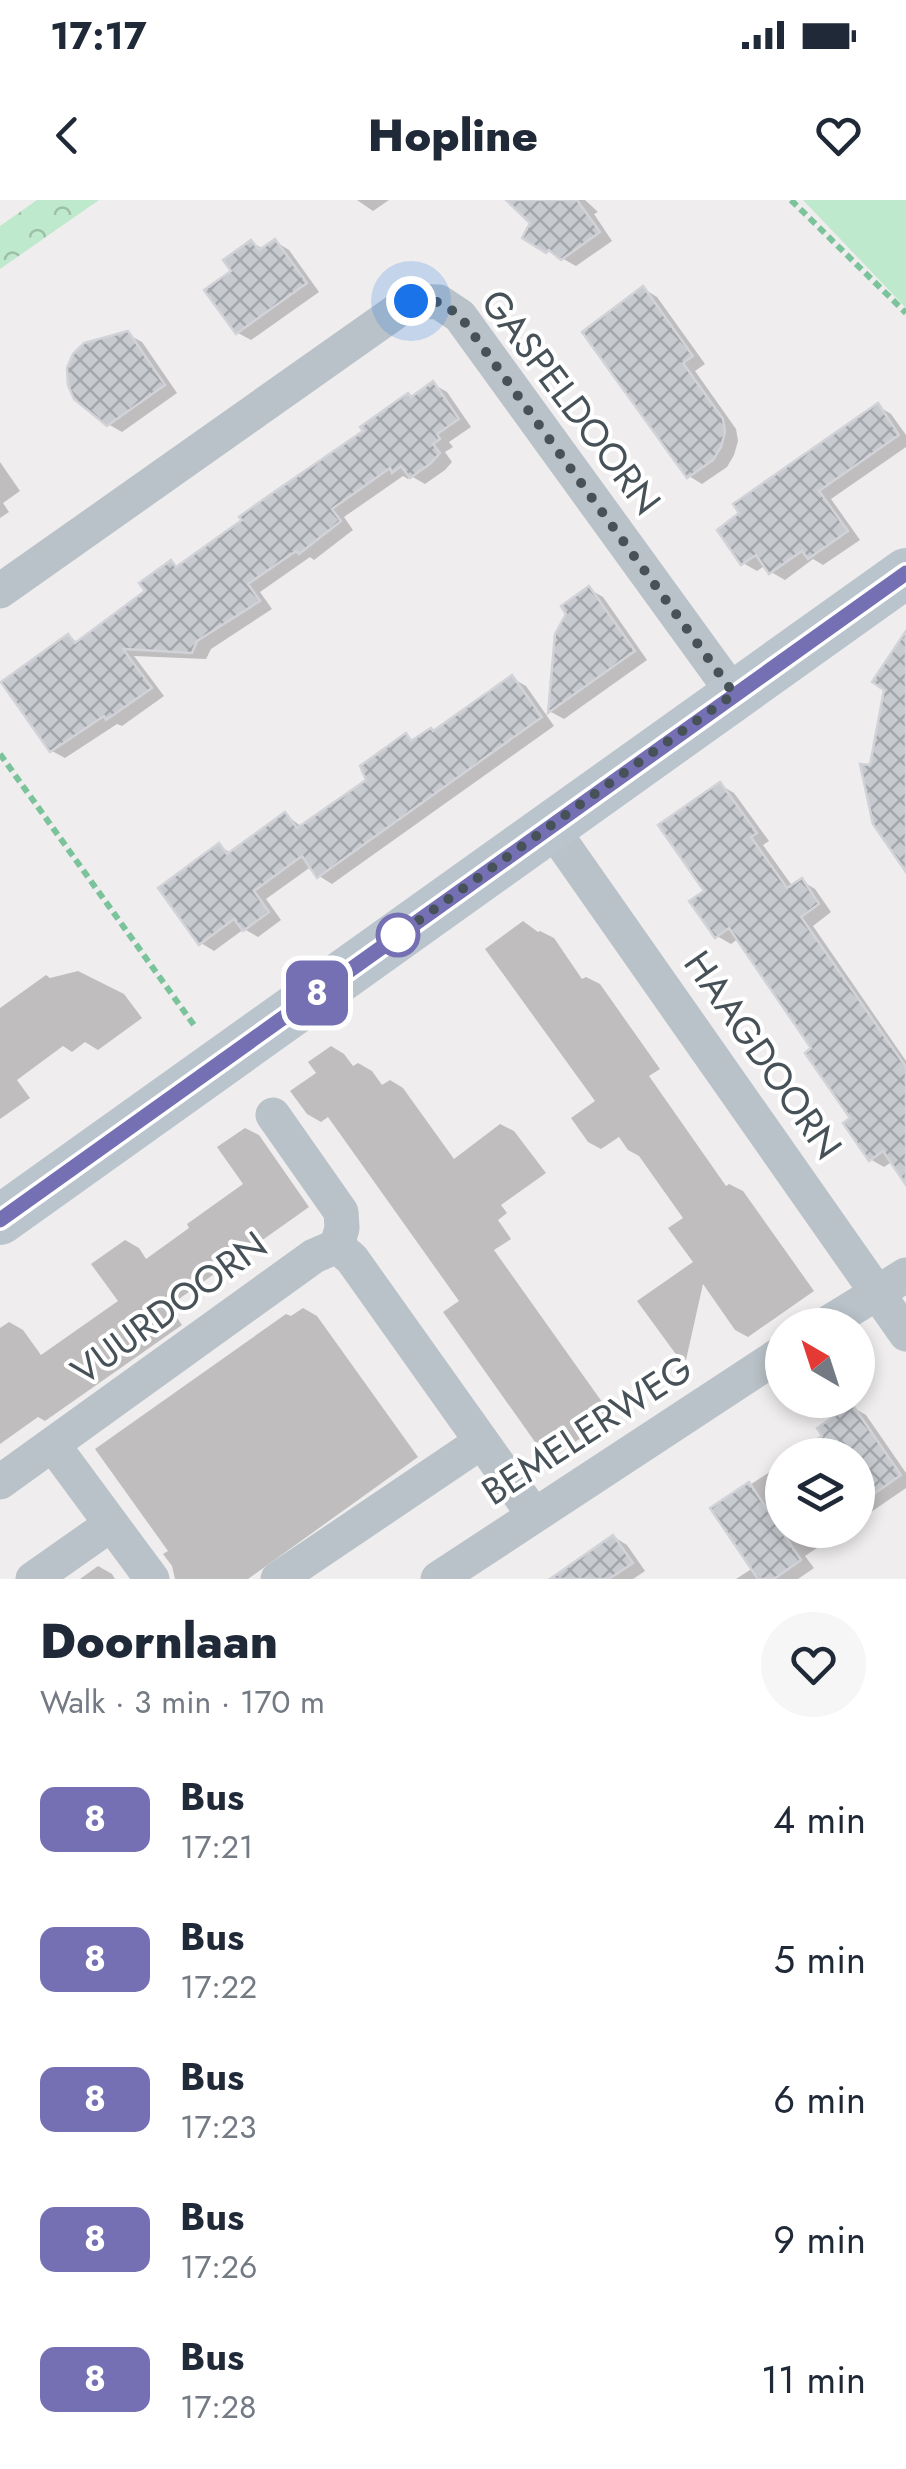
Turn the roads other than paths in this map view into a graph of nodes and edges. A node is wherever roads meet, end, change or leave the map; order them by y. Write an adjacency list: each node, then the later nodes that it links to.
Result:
1 (906, 573): 3 (street)
2 (0, 590): 3 (street, GASPELDOORN)
3 (734, 694): 4 (street)
4 (550, 826): 6 (street); 8 (street, HAAGDOORN)
5 (273, 1115): 7 (street)
6 (0, 1220)
7 (338, 1246): 12 (street); 13 (street, VUURDOORN)
8 (891, 1283): 9 (street); 10 (street, HAAGDOORN)
9 (852, 1308)
10 (906, 1334)
11 (765, 1364): 15 (street, BEMELERWEG)
12 (482, 1442): 15 (street); 19 (street)
13 (52, 1445): 14 (street, VUURDOORN); 16 (street)
14 (0, 1482)
15 (534, 1515): 20 (street, BEMELERWEG)
16 (110, 1525): 17 (street); 18 (street)
17 (32, 1579)
18 (152, 1579)
19 (278, 1579)
20 (438, 1579)

